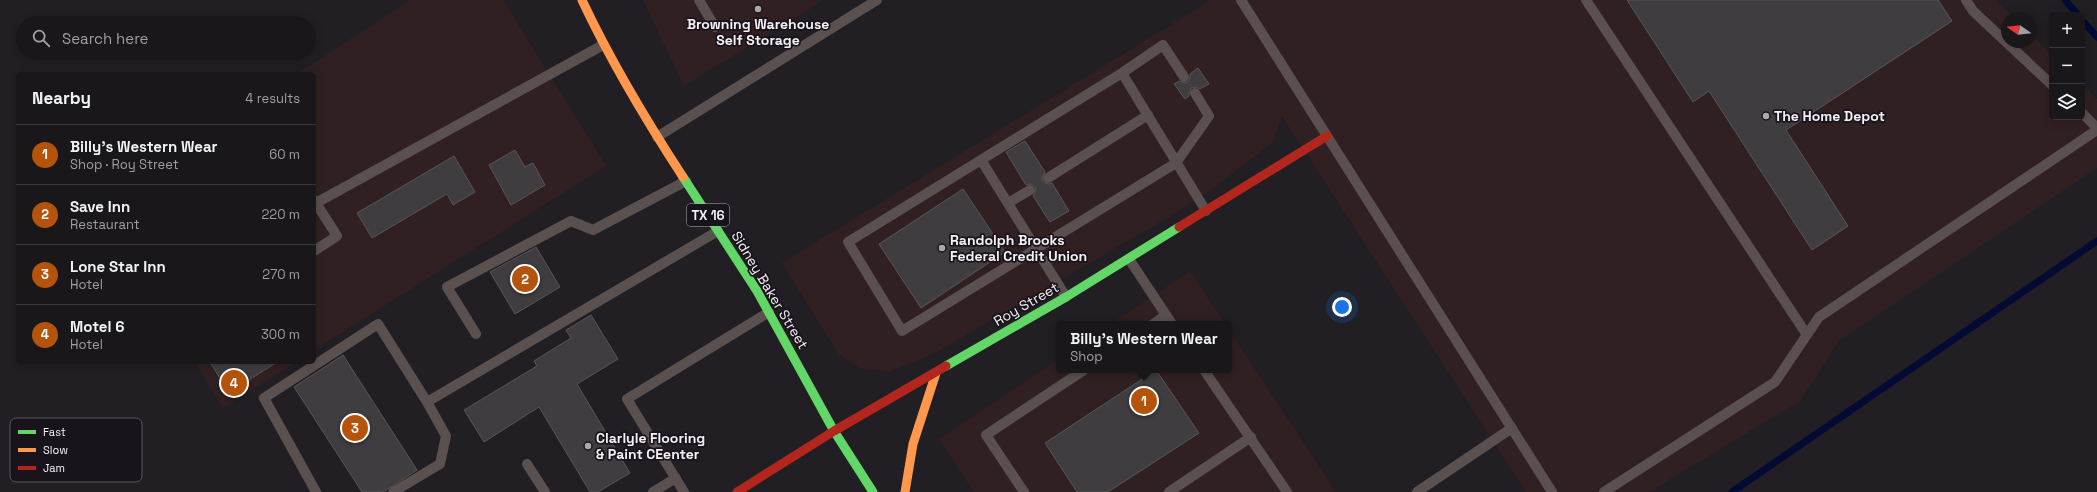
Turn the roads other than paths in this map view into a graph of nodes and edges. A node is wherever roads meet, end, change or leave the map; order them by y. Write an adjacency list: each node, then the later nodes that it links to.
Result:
1 (582, 0): 8 (main road, Sidney Baker Street / TX 16)
2 (700, 0): 7 (lane)
3 (877, 0): 17 (lane)
4 (1240, 0): 16 (lane)
5 (1586, 0): 37 (lane)
6 (1966, 0): 11 (lane)
7 (715, 27)
8 (603, 45): 17 (main road, Sidney Baker Street / TX 16); 23 (lane)
9 (1122, 73): 10 (lane); 13 (lane); 18 (lane)
10 (1184, 77)
11 (2051, 84)
12 (1195, 93): 19 (lane)
13 (1148, 115): 19 (lane); 20 (lane)
14 (2085, 116): 15 (lane)
15 (2097, 129): 37 (lane)
16 (1327, 136): 26 (main road, Roy Street); 42 (lane)
17 (657, 137): 21 (main road, Sidney Baker Street / TX 16)
18 (981, 160): 25 (lane); 28 (lane)
19 (1176, 163): 26 (lane); 28 (lane)
20 (1048, 178)
21 (686, 181): 27 (main road, Sidney Baker Street / TX 16); 36 (lane)
22 (1030, 190): 25 (lane)
23 (316, 200)
24 (316, 203): 29 (lane)
25 (1008, 203): 28 (lane)
26 (1206, 211): 30 (main road, Roy Street)
27 (718, 230): 32 (main road, Sidney Baker Street / TX 16); 41 (lane)
28 (1036, 249): 31 (lane)
29 (316, 250)
30 (1129, 259): 31 (main road, Roy Street); 33 (lane)
31 (1066, 297): 38 (main road, Roy Street)
32 (769, 312): 43 (main road, Sidney Baker Street / TX 16); 46 (lane)
33 (1166, 315): 34 (lane); 35 (lane)
34 (1157, 321)
35 (1170, 321)
36 (476, 334)
37 (1807, 335): 62 (lane)
38 (936, 373): 43 (main road, Roy Street); 56 (main road)
39 (1079, 373): 57 (lane)
40 (1206, 373): 44 (lane)
41 (427, 402): 48 (lane); 49 (lane)
42 (1512, 428): 60 (lane); 61 (lane)
43 (834, 431): 47 (main road, Roy Street); 55 (main road, Sidney Baker Street / TX 16)
44 (1251, 437): 58 (lane); 59 (lane)
45 (527, 464): 50 (lane)
46 (676, 478): 51 (lane); 52 (lane)
47 (751, 483): 53 (main road, Roy Street); 54 (lane)
48 (316, 492)
49 (393, 492)
50 (545, 492)
51 (653, 492)
52 (684, 492)
53 (737, 492)
54 (757, 492)
55 (873, 492)
56 (905, 492)
57 (1024, 492)
58 (1169, 492)
59 (1287, 492)
60 (1417, 492)
61 (1552, 492)
62 (1604, 492)

